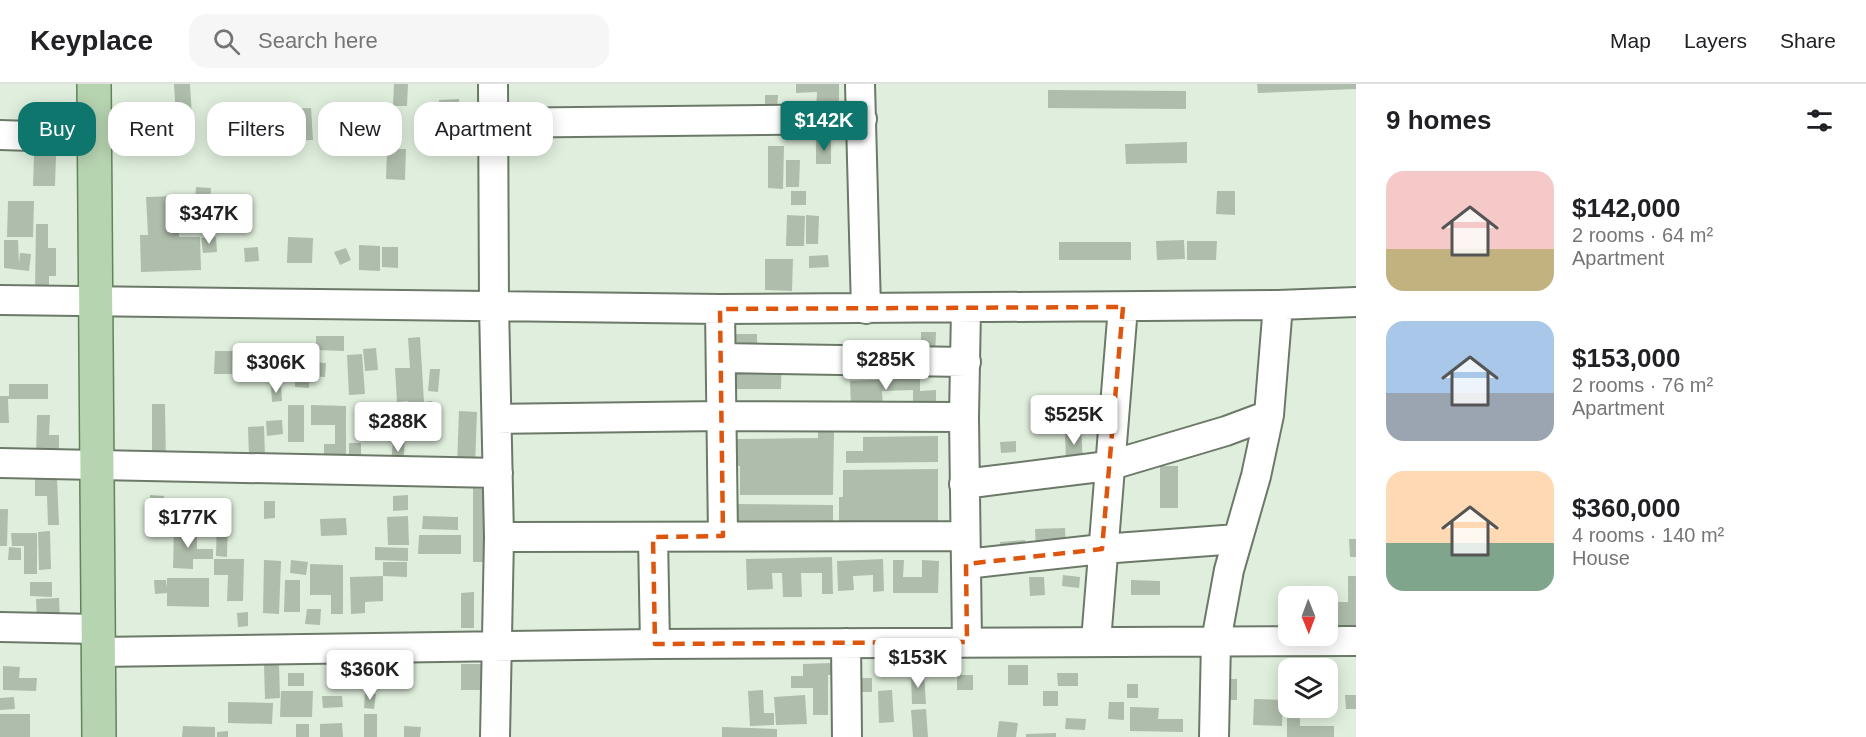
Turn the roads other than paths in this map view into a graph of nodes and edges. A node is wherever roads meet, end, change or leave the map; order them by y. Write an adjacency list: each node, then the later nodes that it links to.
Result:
1 (94, 84): 4 (main road)
2 (494, 84): 5 (street)
3 (860, 84): 6 (street)
4 (94, 102)
5 (494, 102)
6 (862, 119): 7 (street); 19 (street)
7 (553, 122)
8 (0, 135): 9 (street)
9 (18, 136)
10 (94, 156): 14 (main road)
11 (494, 156): 16 (street)
12 (0, 300): 14 (street)
13 (1356, 302): 15 (street)
14 (95, 303): 16 (street); 28 (main road)
15 (1278, 305): 17 (street); 23 (street)
16 (494, 306): 18 (street); 26 (street)
17 (1123, 307): 20 (street); 29 (street)
18 (720, 309): 19 (street); 21 (street)
19 (866, 309): 20 (street)
20 (966, 309): 22 (street)
21 (721, 358): 22 (street); 24 (street)
22 (966, 362): 25 (street)
23 (1269, 415): 29 (street); 36 (street)
24 (721, 416): 25 (street); 26 (street); 32 (street)
25 (964, 417): 31 (street)
26 (497, 419): 30 (street)
27 (0, 463): 28 (street)
28 (98, 465): 30 (street); 40 (main road)
29 (1108, 466): 31 (street); 37 (street)
30 (498, 473): 34 (street)
31 (964, 484): 33 (street)
32 (723, 536): 33 (street); 35 (street)
33 (965, 536): 38 (street)
34 (499, 537): 35 (street); 47 (street)
35 (653, 537): 46 (street)
36 (1237, 539): 37 (street); 42 (street)
37 (1102, 549): 38 (street); 41 (street)
38 (966, 564): 44 (street)
39 (0, 627): 40 (street)
40 (98, 640): 47 (street); 48 (main road)
41 (1096, 641): 42 (street); 44 (street)
42 (1216, 641): 43 (street); 51 (street)
43 (1356, 641)
44 (966, 642): 45 (street)
45 (846, 643): 46 (street); 50 (street)
46 (655, 644): 47 (street)
47 (497, 648): 49 (street)
48 (99, 737)
49 (495, 737)
50 (847, 737)
51 (1214, 737)

